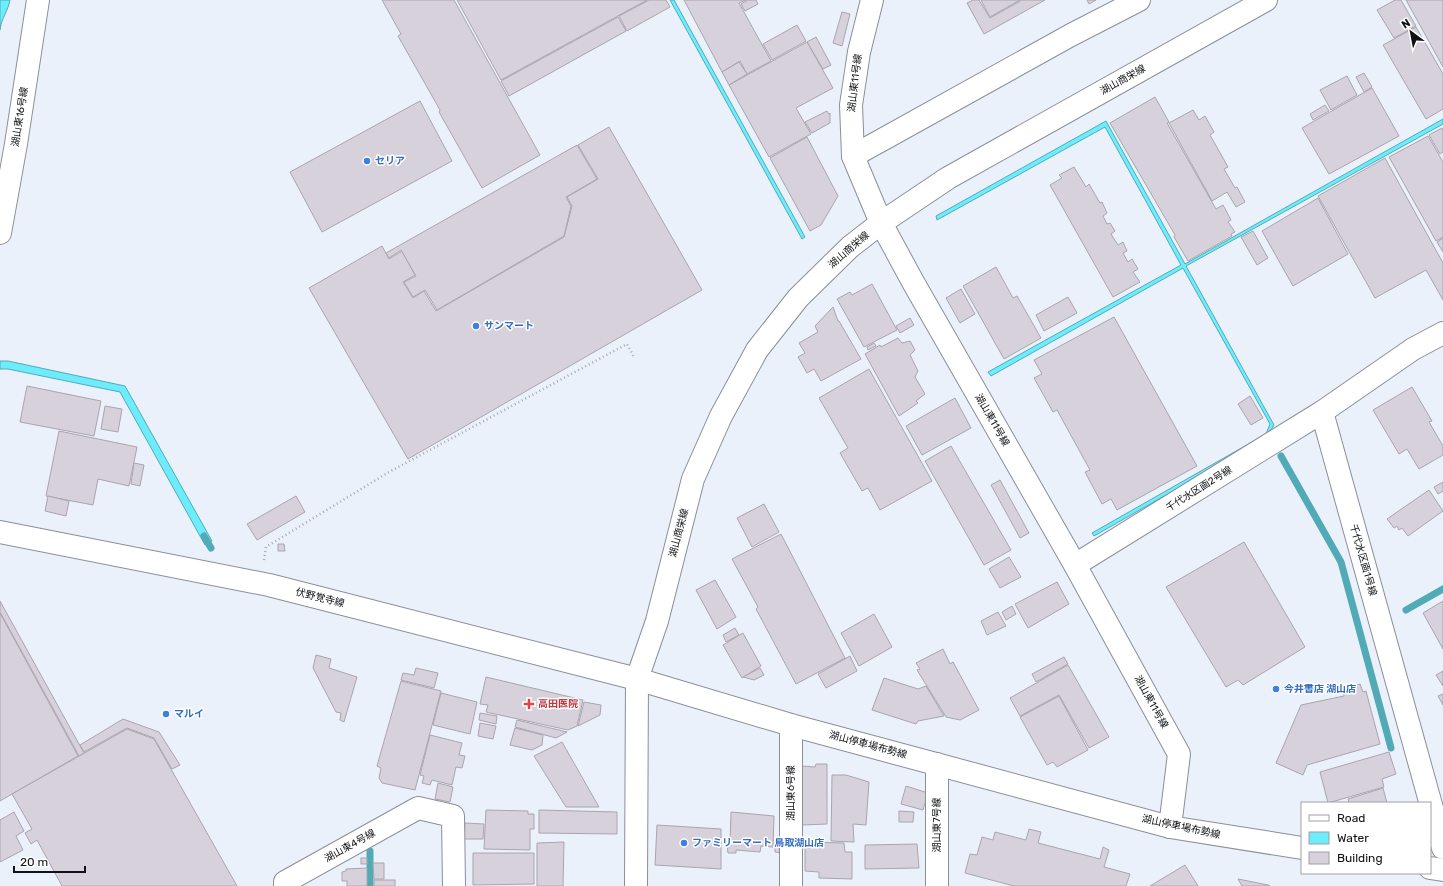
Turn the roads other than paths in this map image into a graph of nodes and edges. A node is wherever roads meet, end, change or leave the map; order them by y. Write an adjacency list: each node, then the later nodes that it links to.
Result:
1 (38, 0): 7 (street, 湖山東16号線)
2 (872, 0): 5 (street, 湖山東11号線)
3 (1139, 0): 5 (street)
4 (1266, 0): 6 (street, 湖山商栄線)
5 (853, 156): 6 (street, 湖山東11号線)
6 (881, 223): 11 (street, 湖山東11号線); 12 (street, 湖山商栄線)
7 (0, 233)
8 (1443, 333): 9 (street)
9 (1322, 412): 11 (street, 千代水区画2号線); 15 (street, 千代水区画1号線)
10 (0, 532): 12 (street, 伏野覚寺線)
11 (1075, 565): 17 (street, 湖山東11号線)
12 (637, 679): 13 (street, 湖山停車場布勢線); 24 (street)
13 (791, 725): 14 (street, 湖山停車場布勢線); 25 (street, 湖山東6号線)
14 (937, 764): 17 (street, 湖山停車場布勢線); 26 (street, 湖山東7号線)
15 (1430, 802)
16 (1431, 805): 19 (street, 千代水区画1号線)
17 (1170, 827): 18 (street, 湖山停車場布勢線)
18 (1301, 848)
19 (1443, 848)
20 (1431, 868): 21 (street)
21 (1443, 870)
22 (285, 886): 23 (street, 湖山東4号線)
23 (454, 886)
24 (636, 886)
25 (791, 886)
26 (937, 886)

